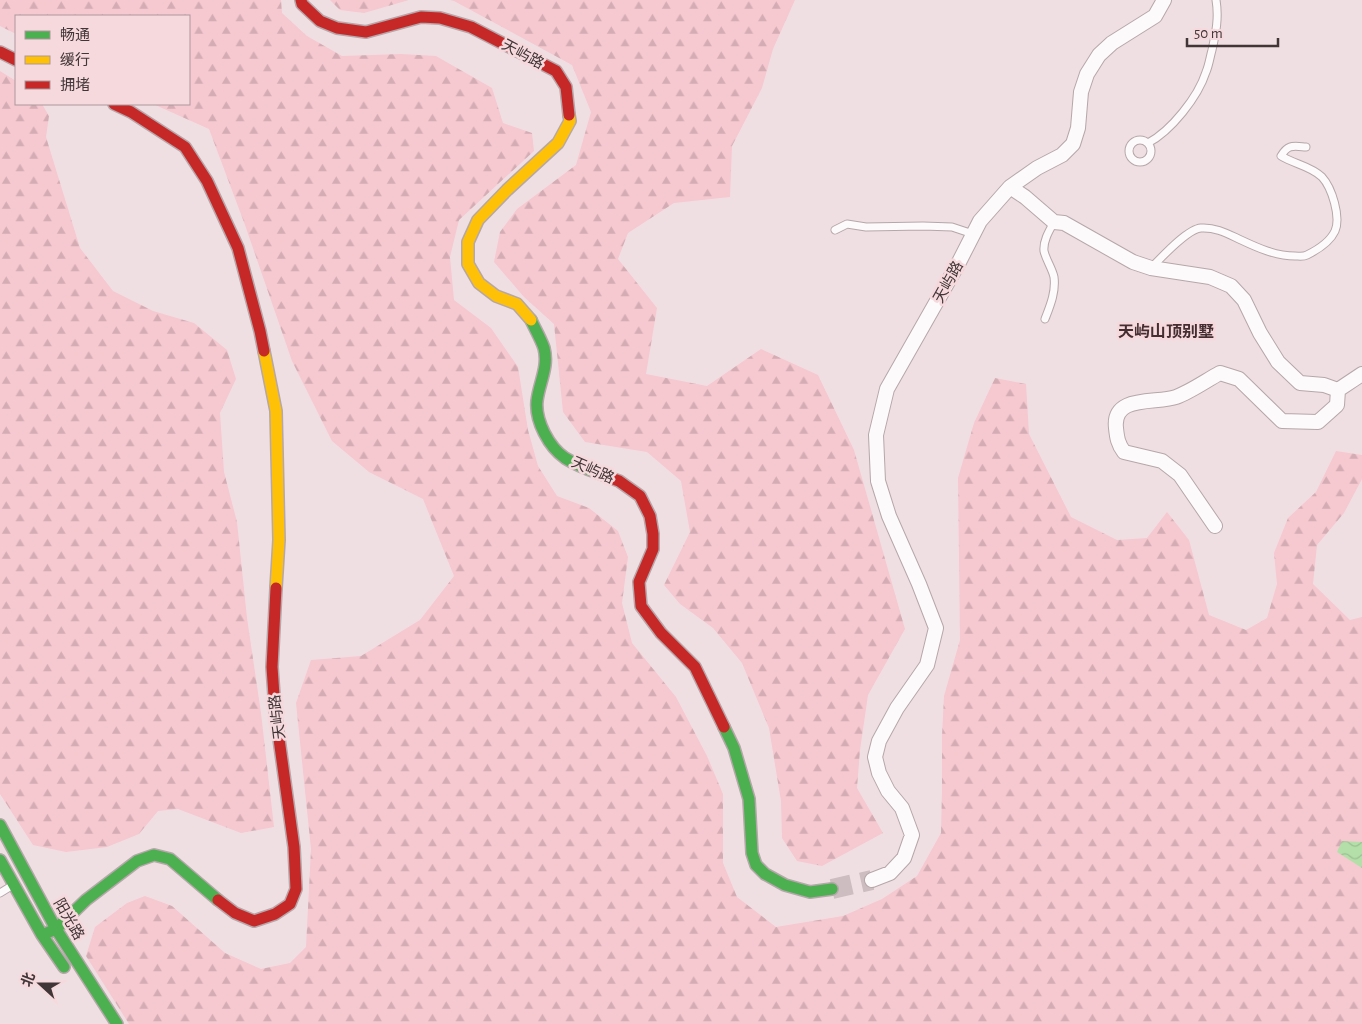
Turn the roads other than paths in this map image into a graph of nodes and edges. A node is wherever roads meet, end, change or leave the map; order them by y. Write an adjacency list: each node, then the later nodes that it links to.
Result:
1 (301, 0): 22 (street, 天屿路)
2 (1164, 0): 9 (street, 天屿路)
3 (1216, 0): 7 (lane)
4 (0, 52): 5 (street)
5 (15, 60)
6 (116, 105): 24 (street, 天屿路)
7 (1148, 143)
8 (1306, 147): 13 (lane)
9 (1010, 187): 10 (street); 12 (street, 天屿路)
10 (1054, 222): 13 (street); 14 (lane)
11 (835, 230): 12 (lane)
12 (973, 234): 20 (street, 天屿路)
13 (1150, 268): 16 (street)
14 (1044, 319)
15 (1362, 374): 16 (street)
16 (1338, 390): 17 (street)
17 (1214, 526)
18 (0, 825): 24 (street, 阳光路)
19 (1, 867): 21 (street, 阳光路)
20 (872, 880)
21 (13, 885): 23 (lane); 25 (street, 阳光路)
22 (832, 889)
23 (0, 893)
24 (56, 929): 25 (street, 天屿路); 27 (street, 阳光路)
25 (42, 935): 26 (street, 阳光路)
26 (70, 976)
27 (117, 1024)

